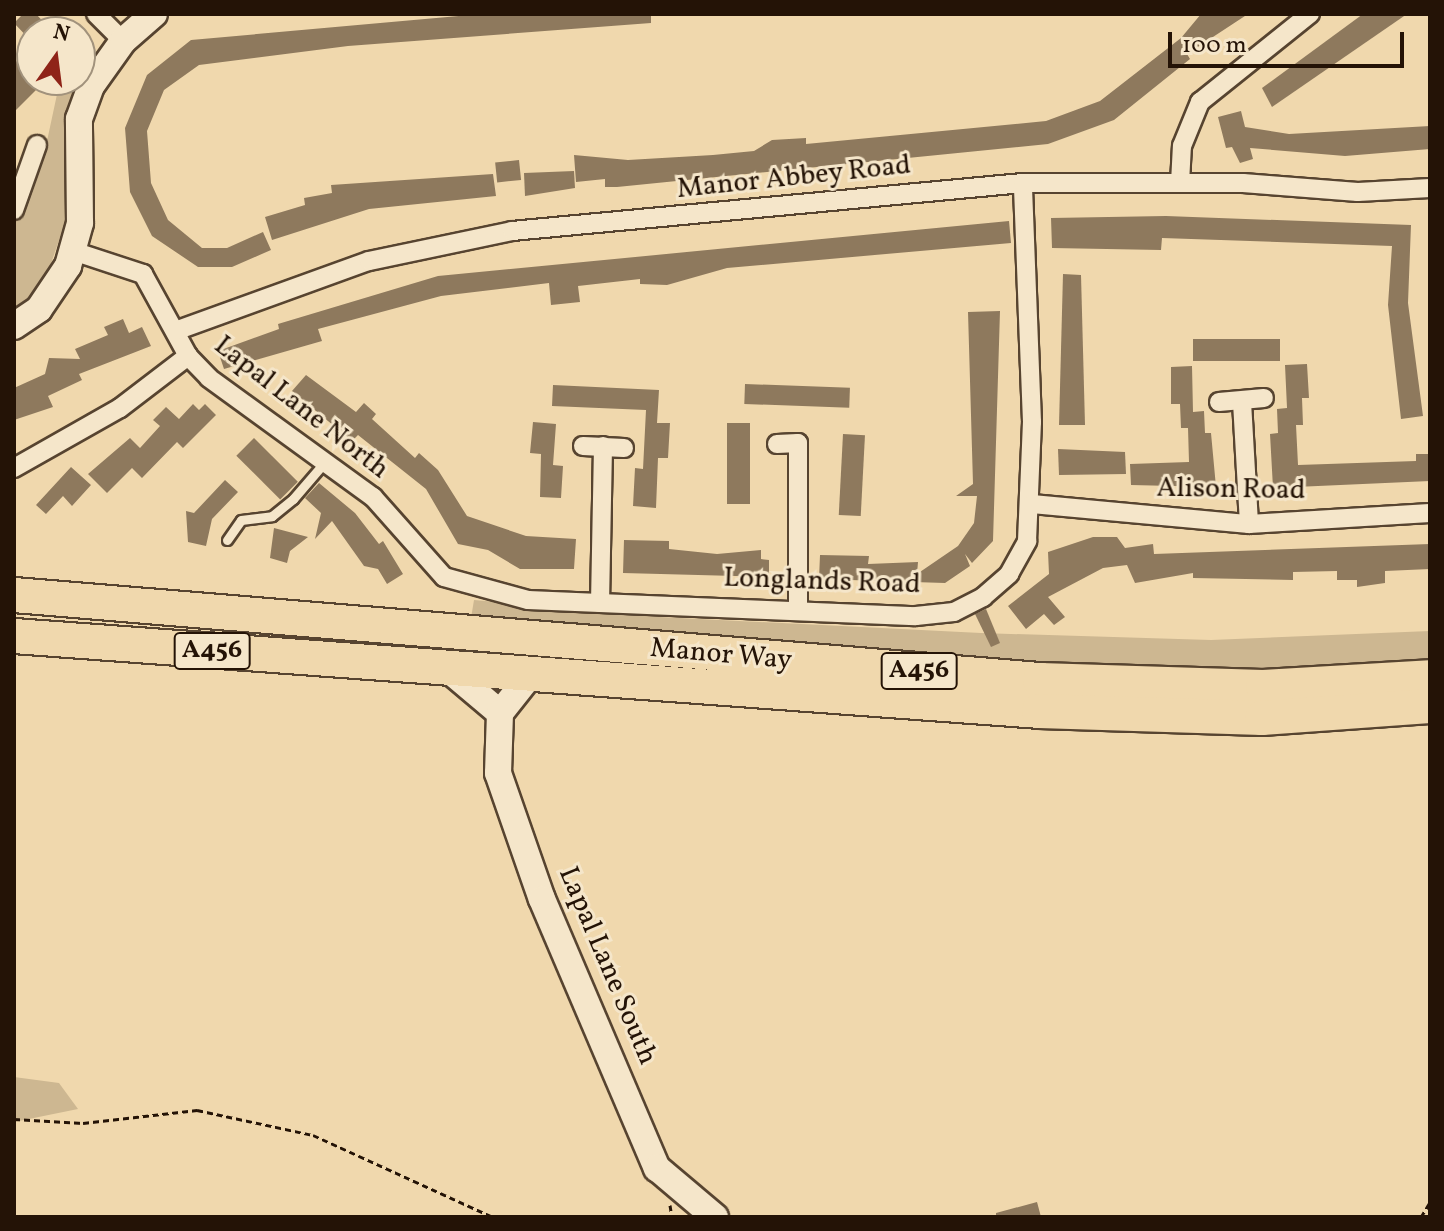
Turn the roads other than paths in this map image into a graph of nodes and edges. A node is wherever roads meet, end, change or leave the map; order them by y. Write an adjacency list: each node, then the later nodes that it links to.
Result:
1 (96, 14): 4 (street)
2 (154, 14): 4 (street)
3 (1310, 14): 8 (street)
4 (123, 41): 11 (street)
5 (37, 145): 6 (street)
6 (21, 171): 10 (street)
7 (1023, 183): 8 (street, Manor Abbey Road); 13 (street, Manor Abbey Road); 24 (street, Longlands Road)
8 (1180, 183): 9 (street, Manor Abbey Road)
9 (1430, 191)
10 (14, 210)
11 (73, 251): 12 (street); 13 (street, Lapal Lane North)
12 (14, 326)
13 (178, 330): 14 (street, Lapal Lane North)
14 (188, 356): 22 (street, Lapal Lane North); 23 (street)
15 (1264, 398): 17 (street)
16 (1219, 402): 17 (street)
17 (1242, 402): 26 (street)
18 (777, 444): 31 (street)
19 (583, 446): 20 (street)
20 (603, 446): 21 (street); 30 (street)
21 (624, 448)
22 (324, 463): 27 (lane); 28 (street, Lapal Lane North)
23 (14, 468)
24 (1032, 504): 26 (street, Alison Road); 31 (street, Longlands Road)
25 (1430, 513): 26 (street, Alison Road)
26 (1249, 524)
27 (227, 540)
28 (466, 580): 30 (street, Longlands Road)
29 (14, 595): 35 (highway, Manor Way / A456)
30 (600, 603): 31 (street, Longlands Road)
31 (798, 609)
32 (14, 636): 33 (highway, Manor Way / A456)
33 (447, 668): 34 (highway, Manor Way / A456); 37 (street)
34 (531, 674): 36 (highway, Manor Way / A456); 37 (street)
35 (1430, 677)
36 (1430, 706)
37 (500, 713): 38 (street, Lapal Lane South)
38 (715, 1217)

